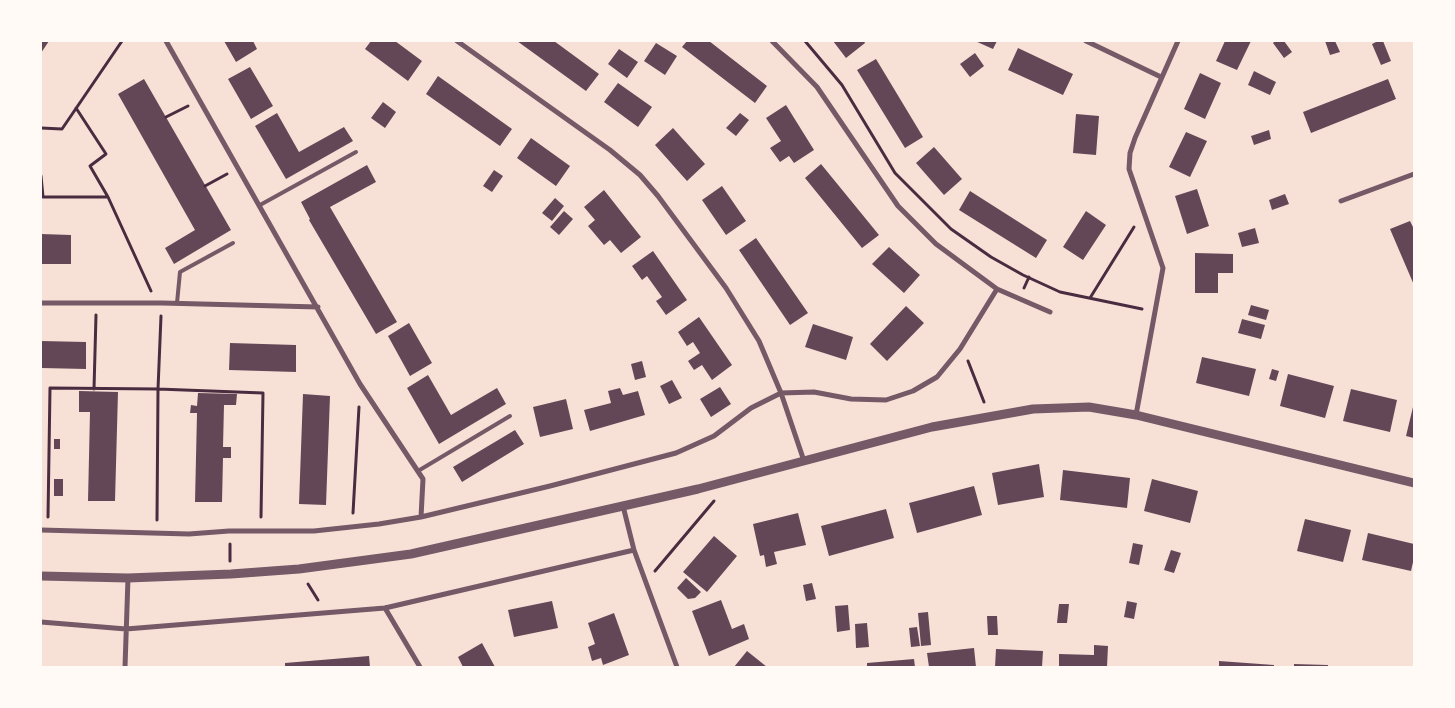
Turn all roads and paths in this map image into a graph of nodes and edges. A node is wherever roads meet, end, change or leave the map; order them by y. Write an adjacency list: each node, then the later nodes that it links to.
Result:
1 (122, 41): 10 (path)
2 (166, 41): 9 (street)
3 (457, 41): 36 (street)
4 (772, 41): 23 (street)
5 (805, 41): 24 (path)
6 (1086, 41): 8 (street)
7 (1178, 41): 8 (street)
8 (1161, 77): 21 (street)
9 (200, 100): 11 (path); 14 (street)
10 (76, 108): 12 (path); 18 (path)
11 (166, 117)
12 (41, 128)
13 (356, 152): 20 (lane)
14 (238, 167): 17 (path); 20 (street)
15 (1414, 174): 19 (street)
16 (41, 176): 18 (path)
17 (205, 186)
18 (108, 197): 27 (path)
19 (1342, 201)
20 (260, 205): 29 (street)
21 (1143, 211): 24 (path); 30 (street)
22 (233, 243): 28 (lane)
23 (998, 289): 31 (street); 32 (street)
24 (1090, 298): 30 (path)
25 (41, 303): 26 (street)
26 (97, 303): 27 (street); 34 (path)
27 (159, 303): 28 (street); 35 (path)
28 (177, 304): 29 (street)
29 (318, 307): 33 (street)
30 (1155, 311): 37 (street)
31 (1050, 312)
32 (962, 345): 36 (street); 39 (path)
33 (360, 384): 41 (street); 46 (path)
34 (94, 389): 35 (path); 47 (path)
35 (158, 389): 49 (path); 50 (path)
36 (781, 393): 40 (street); 45 (street)
37 (1136, 415): 39 (street); 43 (street)
38 (510, 416): 41 (lane)
39 (989, 417): 40 (street)
40 (804, 461): 42 (street)
41 (418, 472): 45 (street)
42 (732, 480): 44 (street); 56 (path)
43 (1414, 483)
44 (623, 506): 51 (street); 52 (street)
45 (421, 517): 46 (street)
46 (352, 527): 49 (street)
47 (44, 530): 50 (street)
48 (229, 531): 49 (street); 50 (street); 53 (path)
49 (260, 531)
50 (157, 533)
51 (634, 550): 56 (street); 57 (street)
52 (299, 569): 53 (street); 58 (path)
53 (231, 574): 55 (street)
54 (41, 576): 55 (street)
55 (128, 578): 60 (street)
56 (646, 583): 63 (street)
57 (385, 608): 58 (street); 62 (street)
58 (326, 613): 60 (street)
59 (41, 622): 60 (street)
60 (126, 629): 61 (street)
61 (125, 667)
62 (420, 667)
63 (677, 667)

